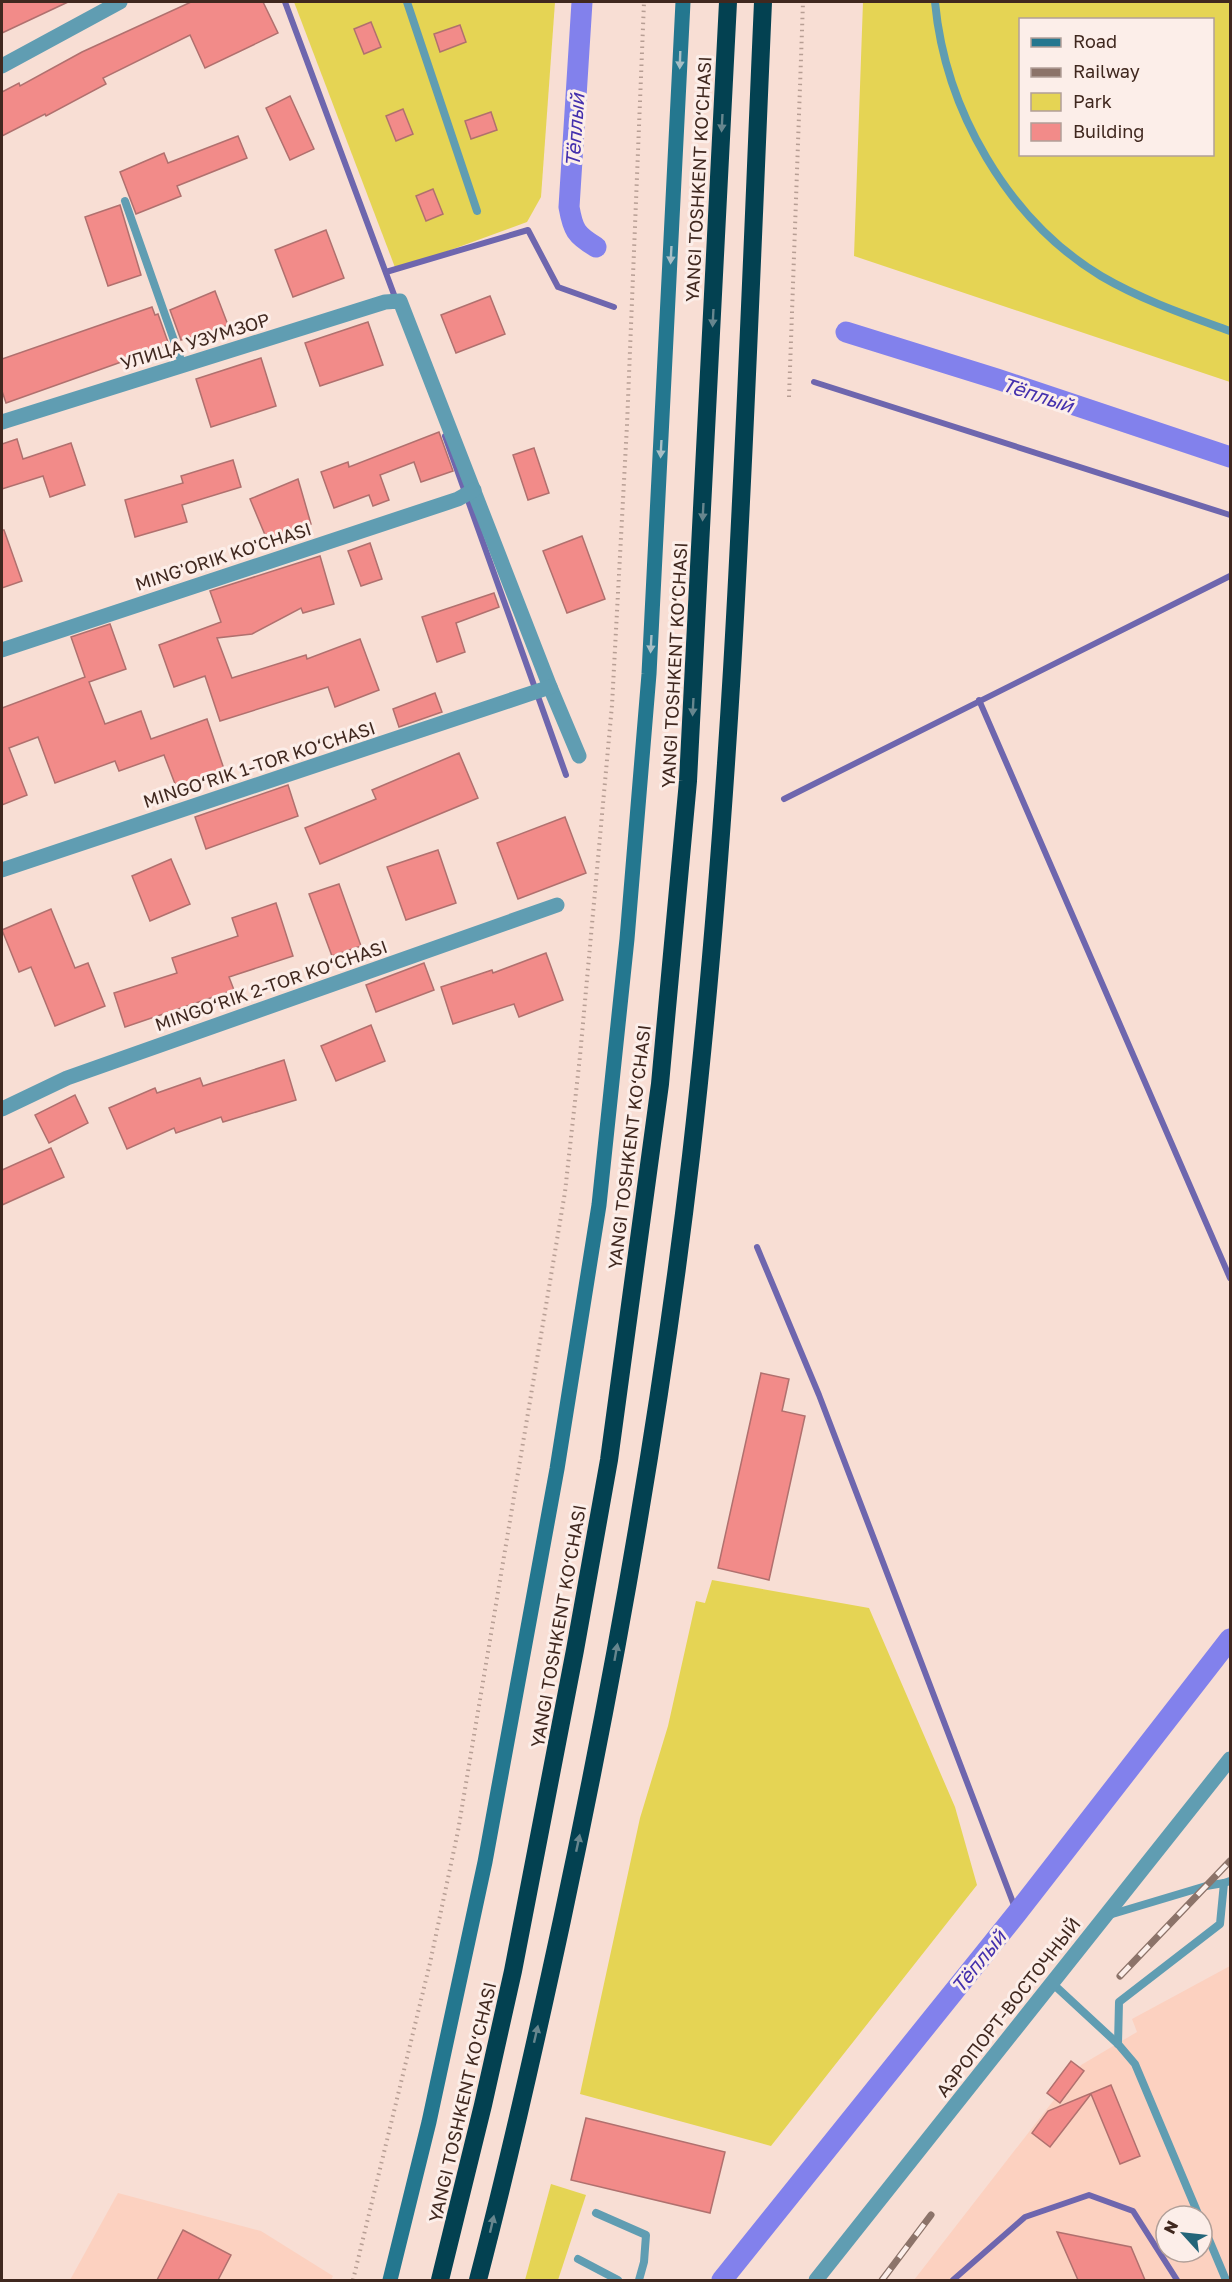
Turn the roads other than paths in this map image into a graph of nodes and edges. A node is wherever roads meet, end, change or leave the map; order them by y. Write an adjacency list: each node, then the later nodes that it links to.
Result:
1 (120, 2): 7 (street)
2 (407, 2): 9 (lane)
3 (682, 2): 29 (main road, one-way to 29)
4 (728, 2): 30 (highway, YANGI TOSHKENT KO‘CHASI, one-way to 30)
5 (763, 2): 31 (highway, one-way to 5)
6 (935, 2): 10 (lane)
7 (2, 66)
8 (125, 201): 11 (lane)
9 (477, 211)
10 (1230, 331)
11 (183, 366): 12 (street, УЛИЦА УЗУМЗОР); 13 (street, УЛИЦА УЗУМЗОР)
12 (2, 422)
13 (474, 490): 14 (street, MING'ORIK KO'CHASI); 15 (street)
14 (2, 650)
15 (550, 687): 16 (street); 17 (street, MINGO‘RIK 1-TOR KO‘CHASI)
16 (579, 756)
17 (2, 870)
18 (557, 905): 19 (street, MINGO‘RIK 2-TOR KO‘CHASI)
19 (2, 1109)
20 (1230, 1759): 22 (street, АЭРОПОРТ-ВОСТОЧНЫЙ)
21 (1227, 1882): 22 (lane); 24 (lane)
22 (1106, 1916): 23 (street, АЭРОПОРТ-ВОСТОЧНЫЙ)
23 (1052, 1983): 24 (lane); 34 (street, АЭРОПОРТ-ВОСТОЧНЫЙ)
24 (1118, 2044): 25 (lane)
25 (1194, 2204)
26 (596, 2213): 33 (lane)
27 (1214, 2252): 35 (lane)
28 (578, 2259): 32 (lane)
29 (390, 2280)
30 (440, 2280)
31 (478, 2280)
32 (618, 2280)
33 (639, 2280)
34 (816, 2280)
35 (1226, 2280)

